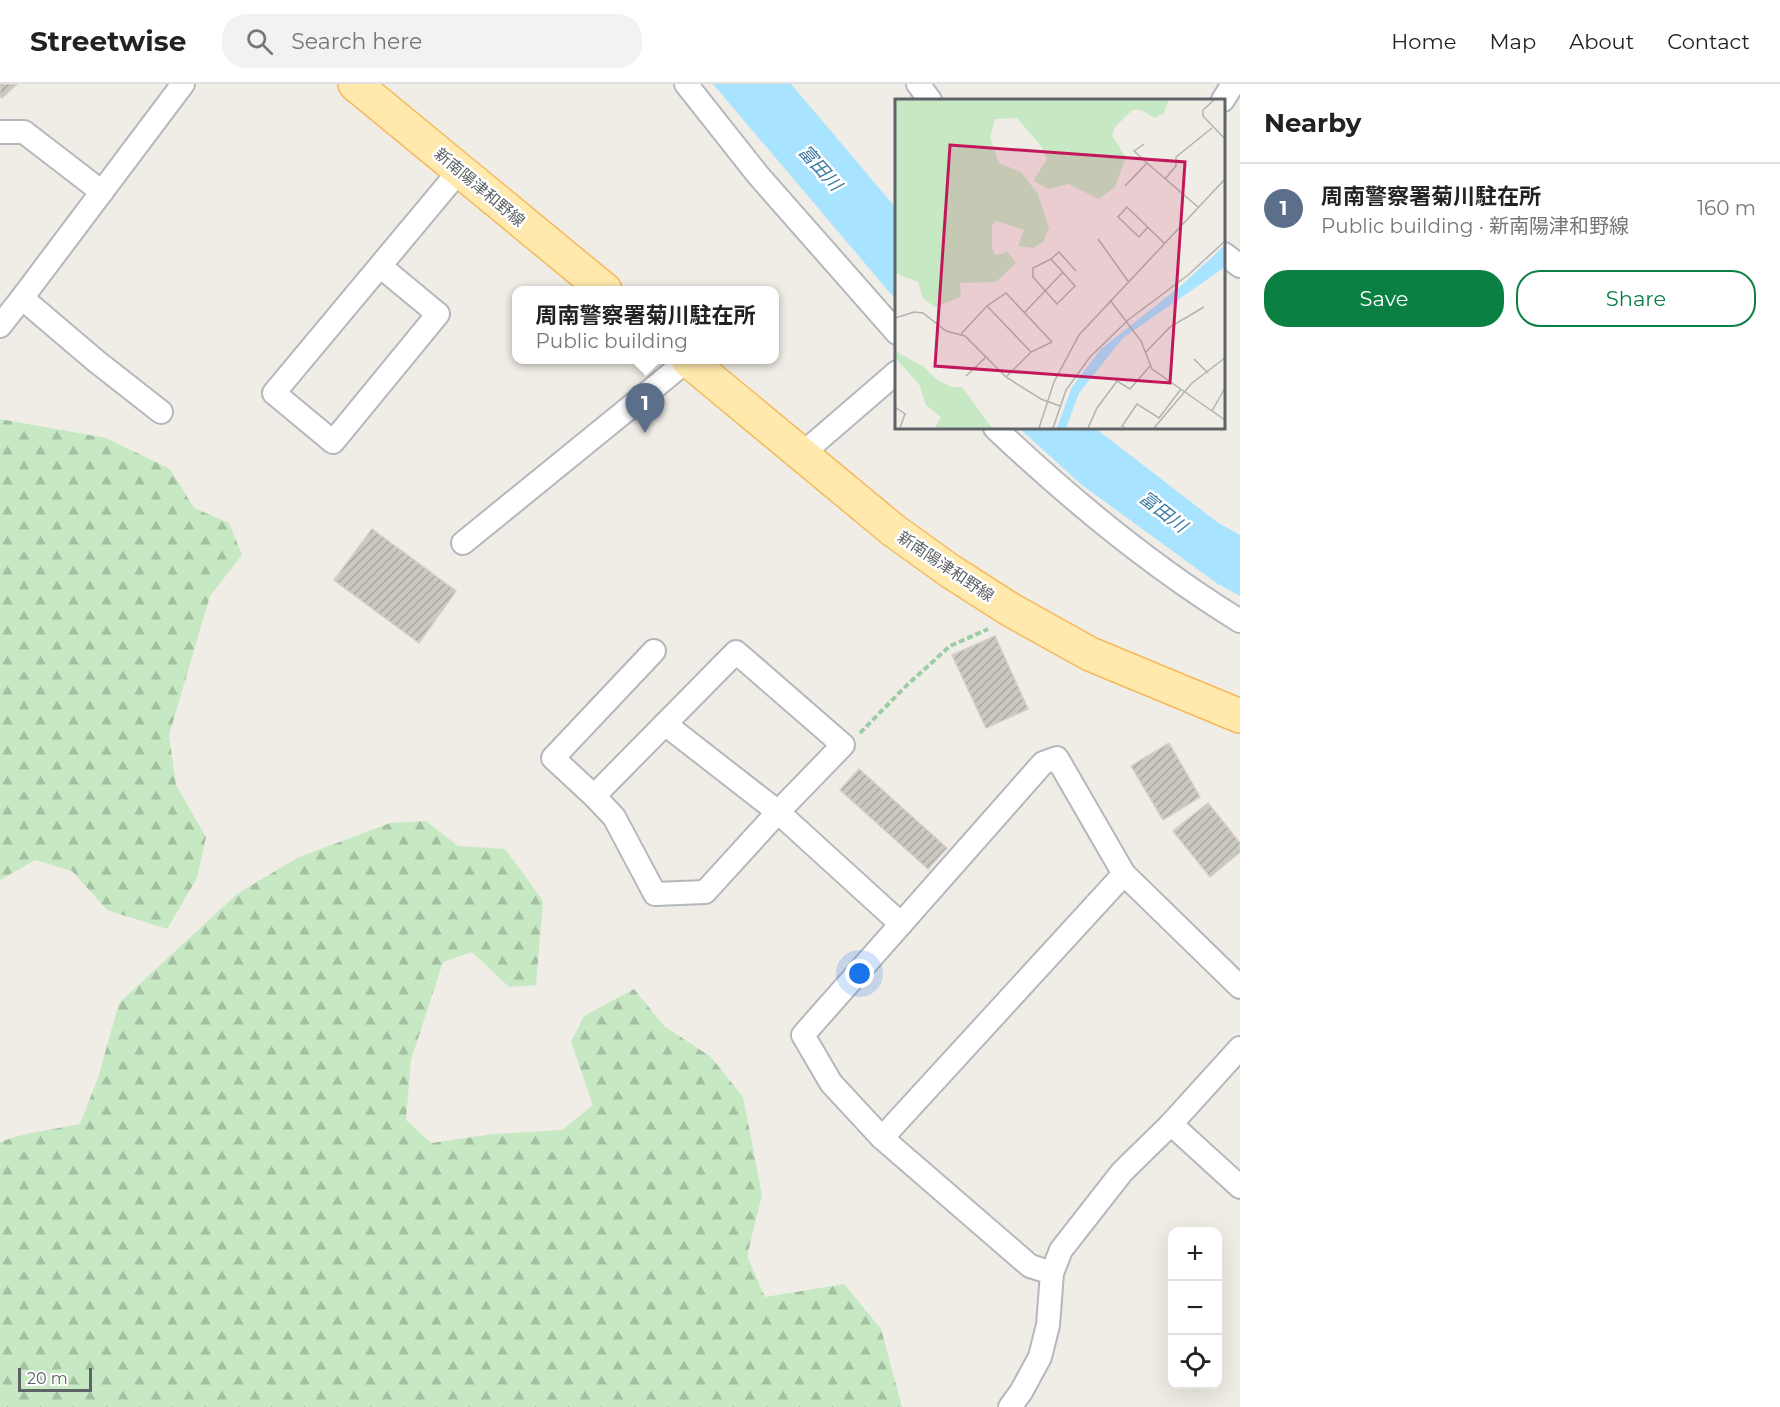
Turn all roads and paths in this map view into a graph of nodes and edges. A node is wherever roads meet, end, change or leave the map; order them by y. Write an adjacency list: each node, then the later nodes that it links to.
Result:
1 (183, 84): 10 (street)
2 (355, 84): 9 (main road, 新南陽津和野線)
3 (686, 84): 17 (street)
4 (918, 84): 6 (street)
5 (1233, 84): 7 (street)
6 (929, 99)
7 (1224, 99)
8 (0, 132): 10 (street)
9 (460, 170): 12 (street); 14 (main road, 新南陽津和野線)
10 (102, 192): 15 (street)
11 (1225, 255): 13 (street)
12 (380, 266): 12 (street)
13 (1240, 266)
14 (599, 286)
15 (22, 298): 16 (street); 21 (street)
16 (0, 326)
17 (895, 331)
18 (683, 364): 24 (street)
19 (693, 364): 23 (main road, 新南陽津和野線)
20 (895, 374): 23 (street)
21 (161, 412)
22 (996, 429): 26 (street)
23 (802, 454): 25 (main road, 新南陽津和野線)
24 (463, 543)
25 (1018, 613): 28 (main road, 新南陽津和野線); 30 (path)
26 (1240, 621)
27 (654, 651): 31 (street)
28 (1240, 716)
29 (665, 724): 30 (street); 31 (street); 32 (street)
30 (843, 746): 32 (street)
31 (594, 796): 32 (street)
32 (778, 812): 34 (street)
33 (1124, 874): 34 (street); 35 (street); 38 (street)
34 (901, 924): 38 (street)
35 (1240, 987)
36 (1240, 1048): 37 (street)
37 (1171, 1124): 39 (street); 40 (street)
38 (882, 1138): 40 (street)
39 (1240, 1187)
40 (1052, 1273): 41 (street)
41 (1010, 1407)

